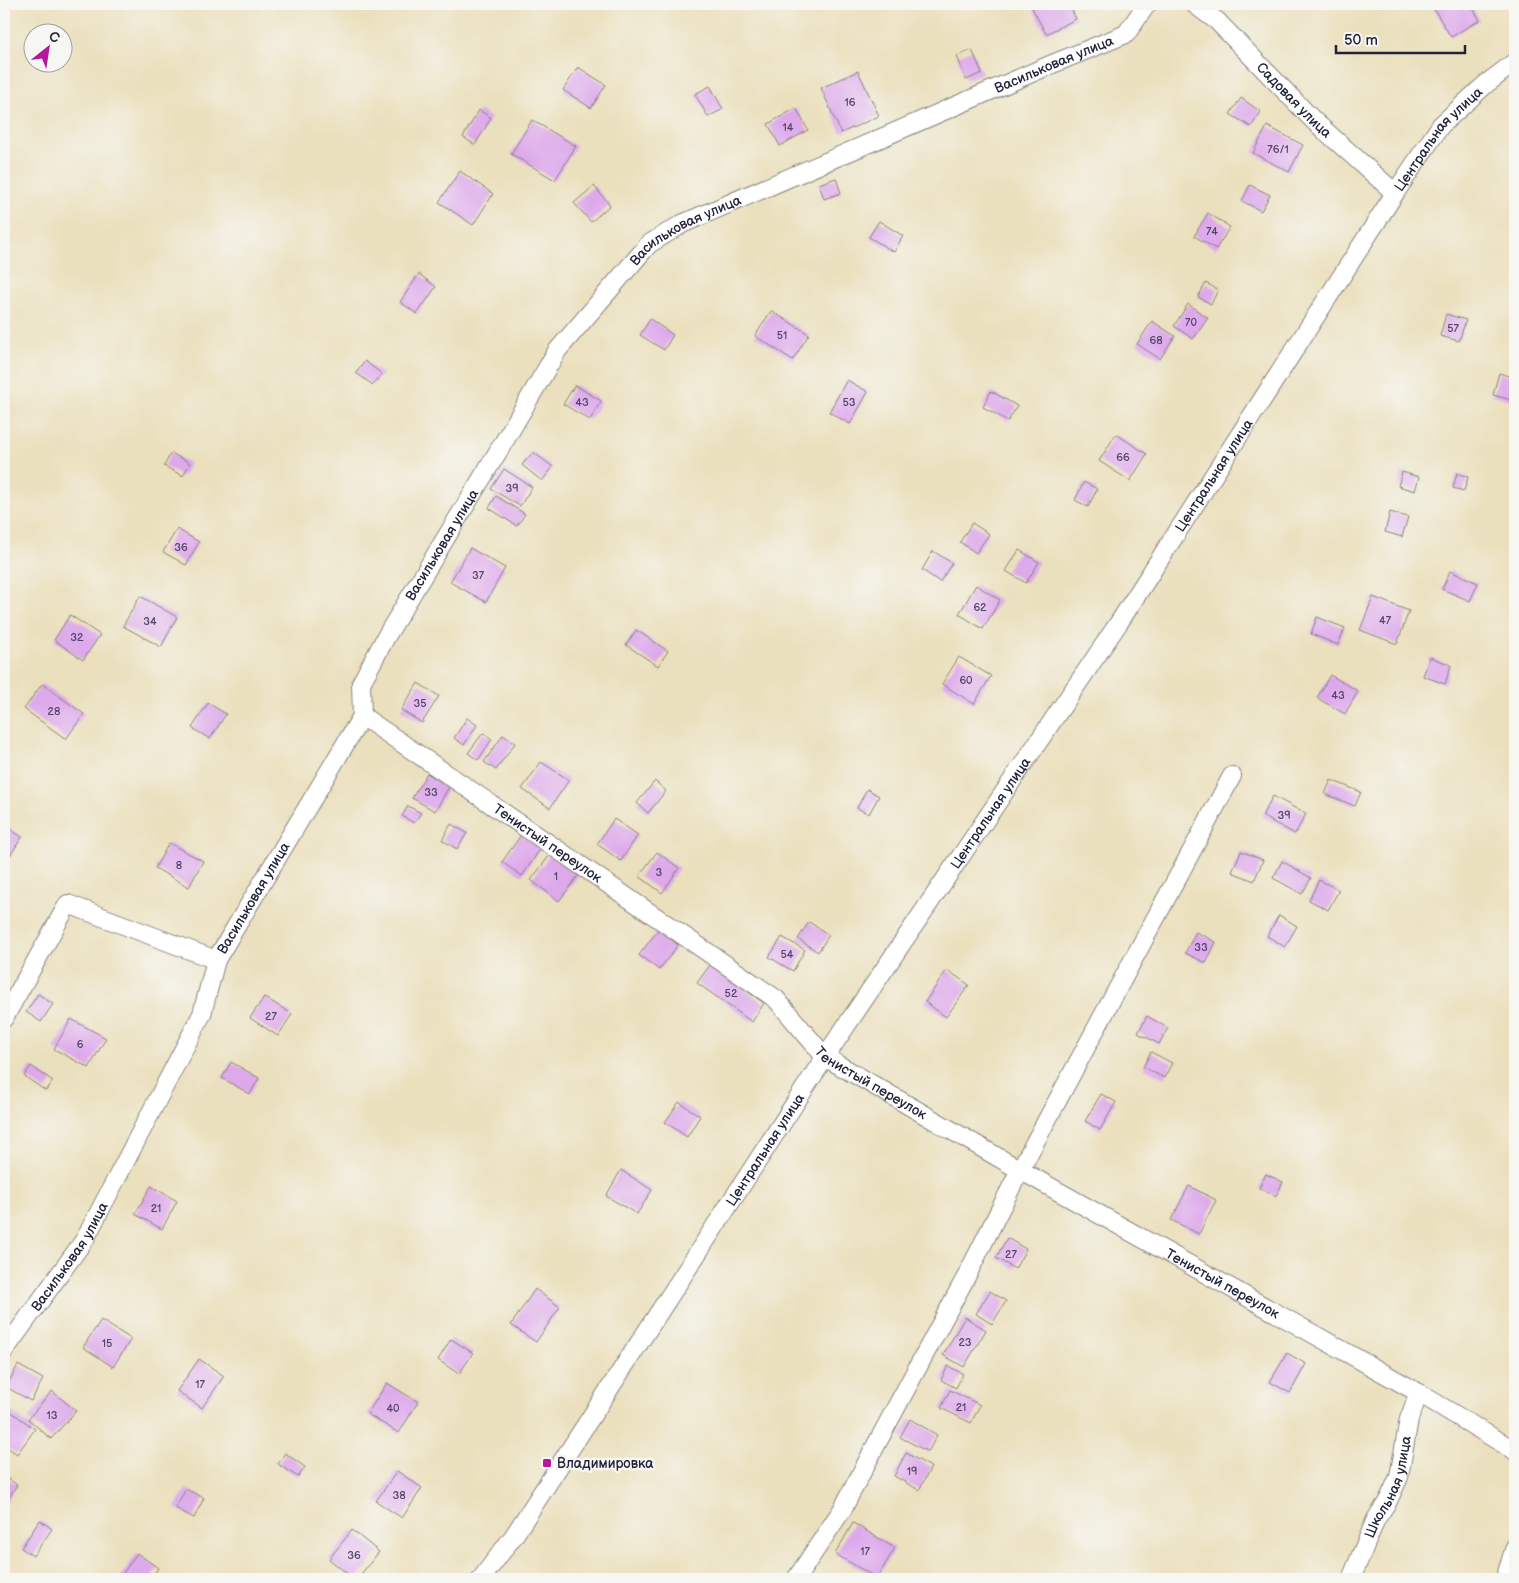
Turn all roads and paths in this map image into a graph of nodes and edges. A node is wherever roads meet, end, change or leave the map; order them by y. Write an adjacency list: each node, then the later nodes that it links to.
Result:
1 (1147, 4): 5 (street, Васильковая улица)
2 (1194, 4): 4 (street, Садовая улица)
3 (1515, 62): 4 (street, Центральная улица)
4 (1395, 193): 9 (street, Центральная улица)
5 (362, 716): 7 (street, Васильковая улица); 9 (street, Тенистый переулок)
6 (1232, 776): 10 (street)
7 (216, 960): 8 (street); 11 (street, Васильковая улица)
8 (4, 1018)
9 (825, 1056): 10 (street, Тенистый переулок); 15 (street, Центральная улица)
10 (1020, 1170): 12 (street, Тенистый переулок); 16 (street)
11 (4, 1351)
12 (1418, 1393): 13 (street, Тенистый переулок); 17 (street, Школьная улица)
13 (1515, 1451)
14 (1515, 1547): 18 (street)
15 (481, 1579)
16 (796, 1579)
17 (1351, 1579)
18 (1505, 1579)

